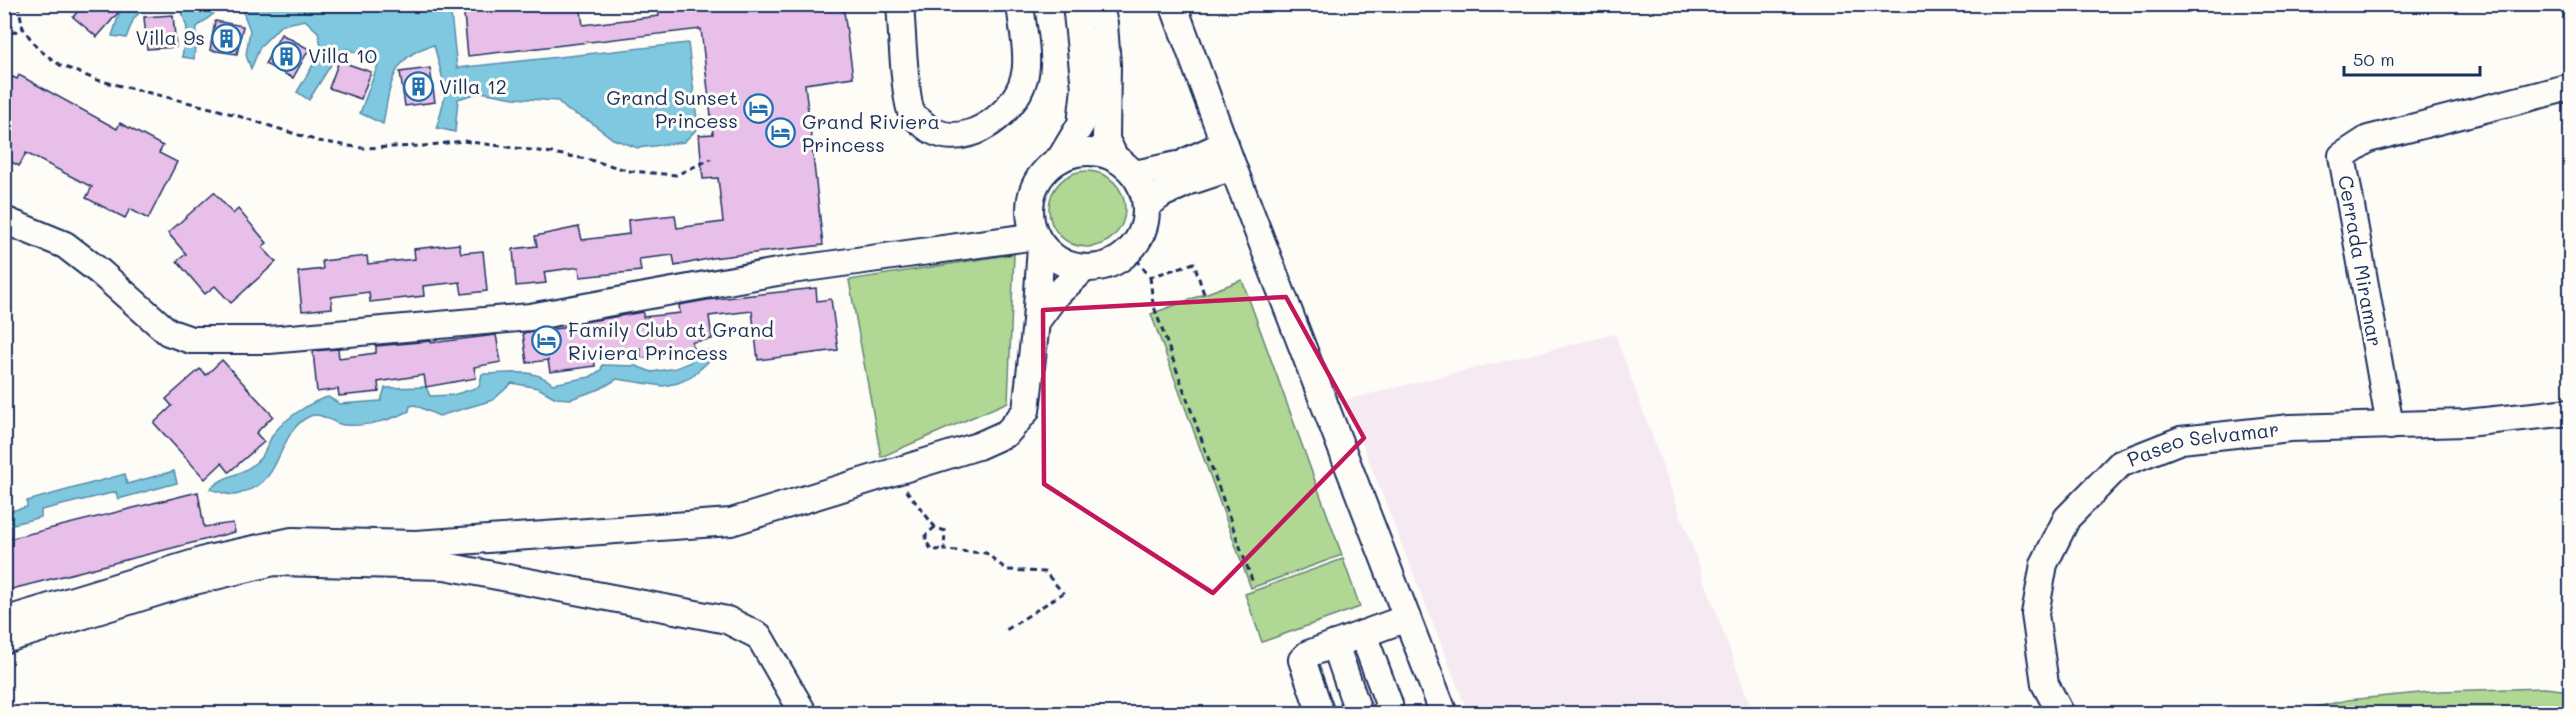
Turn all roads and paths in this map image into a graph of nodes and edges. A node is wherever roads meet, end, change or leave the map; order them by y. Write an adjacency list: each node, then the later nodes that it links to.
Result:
1 (18, 4): 7 (path)
2 (900, 4): 3 (street)
3 (1020, 4)
4 (1076, 4): 13 (street)
5 (1099, 4): 11 (street)
6 (1173, 4): 10 (street)
7 (23, 28): 8 (path); 12 (path)
8 (4, 40)
9 (2571, 87): 25 (street, Cerrada Miramar)
10 (1229, 156): 14 (street); 30 (street)
11 (1115, 158): 13 (street); 15 (street)
12 (711, 159)
13 (1060, 159): 18 (street)
14 (1185, 173): 15 (street); 16 (street)
15 (1134, 174): 16 (street)
16 (1146, 206): 19 (street)
17 (4, 220): 18 (street)
18 (1038, 241): 20 (street); 23 (street)
19 (1130, 251): 20 (street); 21 (path)
20 (1084, 269): 23 (street)
21 (1150, 278): 22 (path); 29 (path)
22 (1204, 294)
23 (1036, 322): 26 (street)
24 (2571, 412): 25 (street, Paseo Selvamar)
25 (2390, 426): 41 (street, Paseo Selvamar)
26 (891, 472): 27 (path); 31 (street)
27 (935, 527): 28 (path); 28 (path)
28 (945, 546): 32 (path)
29 (1253, 583)
30 (1407, 618): 33 (street); 40 (street)
31 (4, 621)
32 (1006, 630)
33 (1363, 634): 35 (street); 39 (street)
34 (4, 640): 36 (street)
35 (1335, 644): 37 (street); 38 (street)
36 (804, 714)
37 (1321, 714)
38 (1359, 714)
39 (1385, 714)
40 (1444, 714)
41 (2061, 714)

